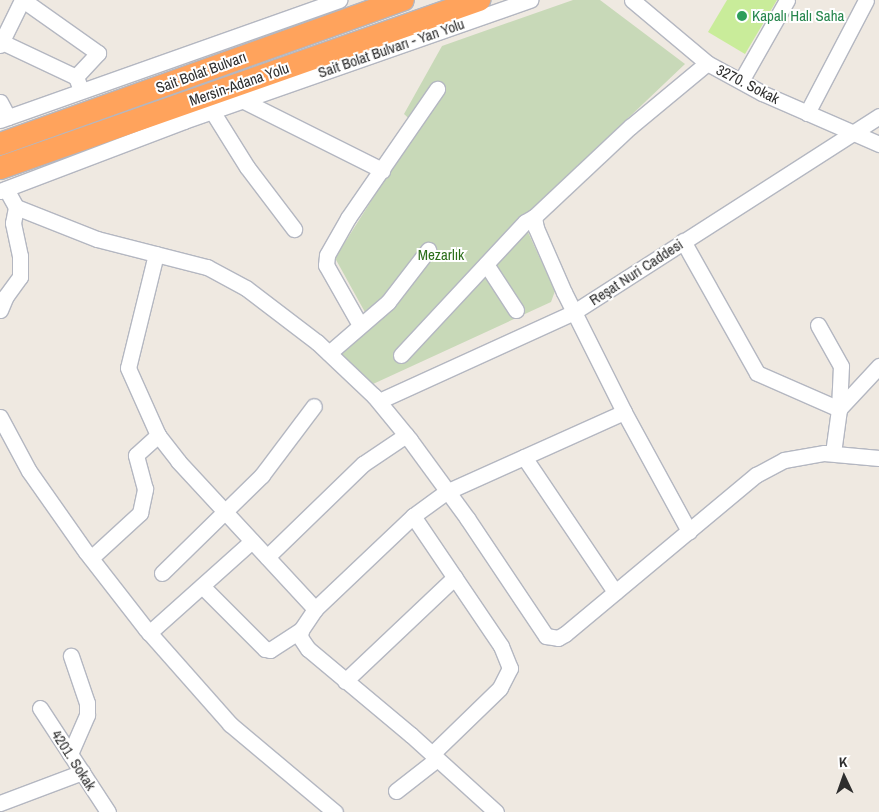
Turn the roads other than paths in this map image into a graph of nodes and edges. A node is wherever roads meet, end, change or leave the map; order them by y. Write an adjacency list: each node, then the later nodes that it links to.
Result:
1 (22, 0): 10 (street); 13 (street)
2 (340, 0): 9 (street)
3 (403, 0): 9 (highway, Sait Bolat Bulvarı)
4 (479, 0): 24 (highway, Mersin-Adana Yolu)
5 (530, 0): 15 (street, Sait Bolat Bulvarı - Yan Yolu)
6 (632, 0): 11 (street, 3270. Sokak)
7 (787, 0): 12 (street)
8 (866, 0): 18 (street)
9 (310, 13): 13 (street); 22 (highway, Sait Bolat Bulvarı)
10 (1, 44): 13 (street)
11 (707, 63): 12 (street, 3270. Sokak); 28 (street)
12 (741, 81): 18 (street, 3270. Sokak)
13 (79, 84): 20 (street)
14 (437, 89): 25 (street)
15 (242, 100): 17 (street, Sait Bolat Bulvarı - Yan Yolu); 25 (street)
16 (0, 102): 20 (street)
17 (212, 111): 26 (street, Sait Bolat Bulvarı - Yan Yolu); 29 (street)
18 (807, 112): 21 (street, 3270. Sokak)
19 (879, 116): 21 (street, Reşat Nuri Caddesi)
20 (4, 118)
21 (852, 132): 23 (street, 3270. Sokak); 30 (street, Reşat Nuri Caddesi)
22 (0, 144)
23 (879, 144)
24 (0, 168)
25 (382, 170): 37 (street)
26 (3, 190): 27 (street)
27 (16, 207): 32 (street); 34 (street)
28 (534, 217): 33 (street); 36 (street)
29 (294, 229)
30 (683, 241): 36 (street, Reşat Nuri Caddesi); 44 (street)
31 (428, 250): 37 (street)
32 (156, 254): 39 (street); 47 (street)
33 (486, 264): 35 (street); 40 (street)
34 (0, 310)
35 (516, 310)
36 (574, 312): 42 (street, Reşat Nuri Caddesi); 45 (street)
37 (360, 325): 39 (street)
38 (818, 326): 44 (street)
39 (329, 353): 42 (street)
40 (401, 355)
41 (879, 366): 44 (street)
42 (379, 401): 48 (street)
43 (314, 406): 53 (street)
44 (839, 409): 49 (street)
45 (624, 412): 50 (street); 55 (street)
46 (0, 417): 58 (street)
47 (158, 435): 53 (street); 58 (street)
48 (406, 435): 52 (street); 57 (street)
49 (833, 453): 51 (street); 55 (street)
50 (524, 457): 52 (street); 62 (street)
51 (879, 458)
52 (446, 492): 54 (street); 62 (street)
53 (225, 512): 56 (street); 59 (street)
54 (413, 516): 60 (street); 63 (street)
55 (689, 531): 62 (street)
56 (252, 541): 57 (street); 61 (street)
57 (267, 557): 63 (street)
58 (90, 558): 65 (street)
59 (162, 573)
60 (455, 578): 67 (street); 70 (street)
61 (202, 586): 64 (street); 65 (street)
62 (615, 592)
63 (315, 609): 64 (street)
64 (301, 630): 67 (street)
65 (150, 633): 75 (street)
66 (71, 656): 69 (street)
67 (346, 681): 70 (street)
68 (40, 708): 69 (street, 4201. Sokak)
69 (70, 754): 71 (street, 4201. Sokak)
70 (435, 756): 72 (street); 76 (street)
71 (82, 772): 73 (street); 74 (street, 4201. Sokak)
72 (396, 791)
73 (0, 803)
74 (108, 812)
75 (335, 812)
76 (496, 812)

